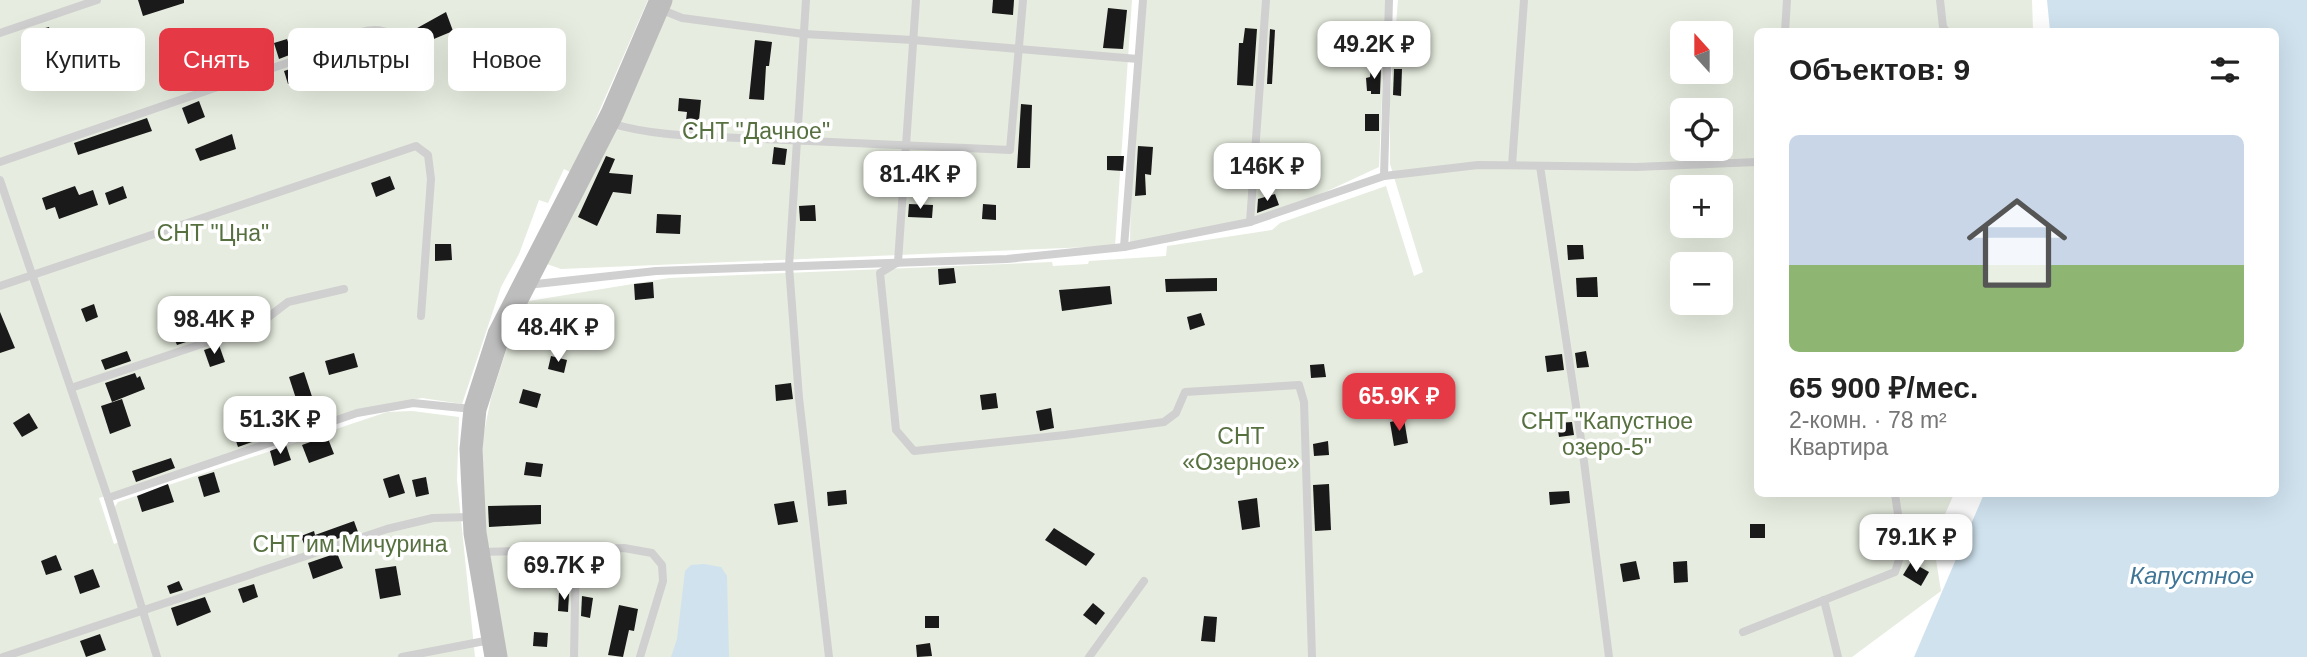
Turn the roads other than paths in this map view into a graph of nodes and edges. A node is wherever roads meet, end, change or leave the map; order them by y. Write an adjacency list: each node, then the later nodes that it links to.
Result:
1 (97, 0): 14 (lane)
2 (806, 0): 15 (lane)
3 (916, 0): 16 (lane)
4 (1023, 0): 17 (lane)
5 (1143, 0): 18 (lane)
6 (1266, 0): 29 (lane)
7 (1389, 0): 27 (lane)
8 (1524, 0): 25 (lane)
9 (1787, 0): 12 (lane)
10 (1940, 0): 13 (lane)
11 (659, 4): 15 (lane); 20 (street)
12 (1785, 28)
13 (1944, 28)
14 (0, 33)
15 (804, 34): 16 (lane); 21 (lane)
16 (913, 40): 17 (lane); 22 (lane)
17 (1018, 48): 18 (lane); 22 (lane)
18 (1138, 59): 30 (lane)
19 (288, 63): 23 (lane)
20 (608, 122): 21 (lane); 35 (street)
21 (797, 141): 22 (lane); 32 (lane)
22 (906, 147): 31 (lane)
23 (0, 162)
24 (1754, 162): 26 (lane)
25 (1512, 165): 26 (lane); 27 (lane)
26 (1540, 166): 58 (lane)
27 (1384, 176): 29 (lane)
28 (0, 180): 33 (lane)
29 (1250, 222): 30 (lane)
30 (1124, 247): 31 (lane)
31 (898, 262): 32 (lane); 57 (lane)
32 (789, 265): 35 (lane); 55 (lane)
33 (32, 275): 34 (lane); 37 (lane); 38 (lane)
34 (0, 286)
35 (522, 286): 39 (street)
36 (344, 289): 38 (lane)
37 (421, 316)
38 (71, 388): 41 (lane)
39 (475, 409): 41 (lane); 42 (street)
40 (1895, 497): 46 (lane)
41 (108, 498): 47 (lane)
42 (474, 517): 44 (street); 47 (lane)
43 (576, 549): 44 (lane); 53 (lane); 54 (lane)
44 (479, 552): 49 (street)
45 (1144, 581): 56 (lane)
46 (1825, 600): 48 (lane); 59 (lane)
47 (143, 610): 50 (lane); 51 (lane)
48 (1743, 632)
49 (494, 648): 52 (lane)
50 (3, 657)
51 (157, 657)
52 (402, 657)
53 (574, 657)
54 (640, 657)
55 (829, 657)
56 (1089, 657)
57 (1312, 657)
58 (1609, 657)
59 (1838, 657)

